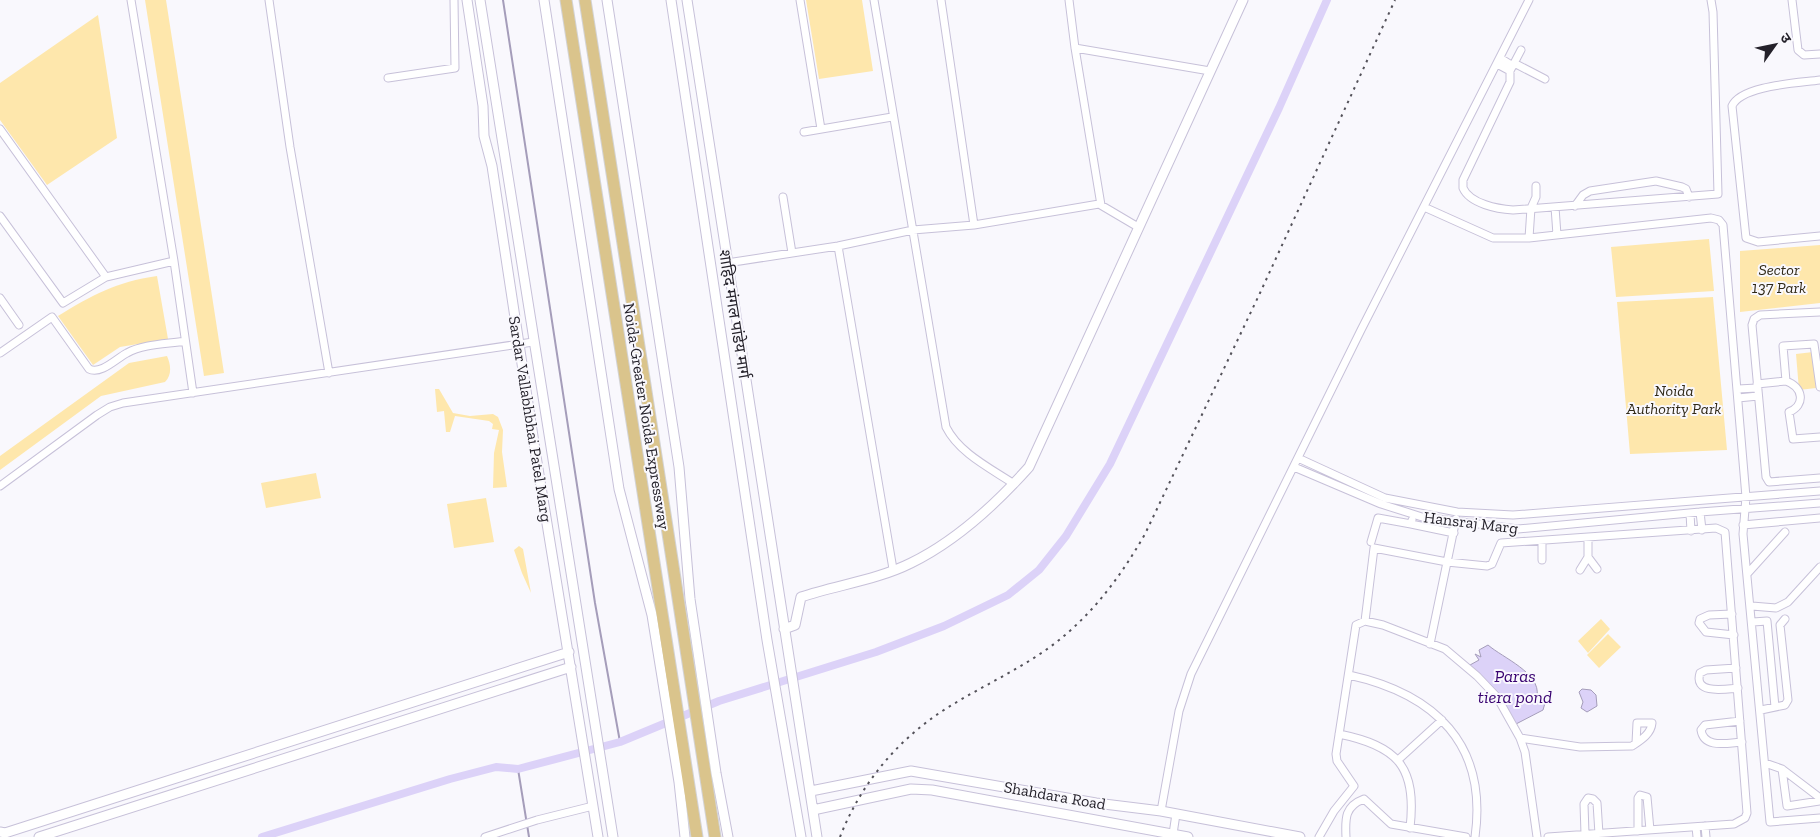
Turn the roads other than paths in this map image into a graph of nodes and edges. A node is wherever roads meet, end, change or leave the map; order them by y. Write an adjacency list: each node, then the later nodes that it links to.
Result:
1 (131, 0): 50 (street)
2 (269, 0): 60 (street)
3 (454, 0): 26 (street)
4 (467, 0): 58 (street, Sardar Vallabhbhai Patel Marg)
5 (480, 0): 57 (street, Sardar Vallabhbhai Patel Marg)
6 (544, 0): 112 (street)
7 (566, 0): 112 (highway, Noida-Greater Noida Expressway)
8 (585, 0): 111 (highway, Noida-Greater Noida Expressway)
9 (607, 0): 111 (street)
10 (671, 0): 86 (street)
11 (687, 0): 51 (street, शाहिद मंगल पांडेय मार्ग)
12 (800, 0): 31 (street)
13 (874, 0): 29 (street)
14 (941, 0): 42 (street)
15 (1070, 0): 20 (street)
16 (1243, 0): 25 (street)
17 (1529, 0): 23 (street)
18 (1711, 0): 34 (street)
19 (1792, 0): 22 (street)
20 (1075, 48): 25 (street); 36 (street)
21 (1521, 50): 24 (street)
22 (1820, 54)
23 (1498, 61): 24 (street); 39 (street)
24 (1512, 67): 27 (street); 40 (street)
25 (1210, 71): 43 (street)
26 (388, 78)
27 (1545, 79)
28 (1820, 80): 46 (street)
29 (892, 117): 31 (street); 44 (street)
30 (0, 129): 52 (street)
31 (821, 129): 32 (street)
32 (804, 132)
33 (1536, 186): 40 (street)
34 (1689, 197): 37 (street); 37 (street)
35 (783, 198): 49 (street)
36 (1101, 205): 42 (street); 43 (street)
37 (1575, 206): 38 (street)
38 (1555, 207): 40 (street); 45 (street)
39 (1424, 208): 47 (street); 68 (street)
40 (1531, 208): 47 (street)
41 (0, 216): 52 (street)
42 (974, 225): 44 (street)
43 (1138, 227): 71 (street)
44 (913, 230): 48 (street); 71 (street)
45 (1557, 235): 47 (street); 63 (street)
46 (1820, 236)
47 (1529, 238)
48 (838, 246): 49 (street); 99 (street)
49 (792, 253): 51 (street)
50 (174, 261): 52 (street); 56 (street)
51 (727, 263): 85 (street, शाहिद मंगल पांडेय मार्ग)
52 (106, 277)
53 (0, 298): 55 (street)
54 (1820, 312): 64 (street)
55 (19, 324)
56 (185, 341): 59 (street); 65 (street)
57 (534, 342): 58 (street); 151 (street, Sardar Vallabhbhai Patel Marg)
58 (520, 344): 60 (street); 110 (street, Sardar Vallabhbhai Patel Marg)
59 (0, 353)
60 (329, 374): 65 (street)
61 (1786, 381): 62 (street); 64 (street); 67 (street)
62 (1820, 387)
63 (1738, 389): 64 (street); 66 (street)
64 (1757, 389): 66 (street); 70 (street)
65 (192, 393): 72 (street)
66 (1738, 398): 74 (street)
67 (1820, 437)
68 (1298, 458): 69 (street); 77 (street, Hansraj Marg)
69 (1294, 467): 80 (street, Hansraj Marg); 136 (street)
70 (1820, 478)
71 (1014, 484): 99 (street)
72 (0, 486)
73 (1820, 491): 74 (street, Hansraj Marg)
74 (1746, 497): 76 (street); 77 (street, Hansraj Marg)
75 (1820, 503): 76 (street, Hansraj Marg)
76 (1746, 509): 78 (street, Hansraj Marg); 84 (street)
77 (1457, 512): 82 (street)
78 (1700, 512): 79 (street, Hansraj Marg); 87 (street)
79 (1690, 513): 82 (street, Hansraj Marg); 88 (street)
80 (1413, 515): 82 (street, Hansraj Marg); 83 (street)
81 (1820, 518): 84 (street)
82 (1456, 522): 89 (street)
83 (1411, 524): 89 (street); 93 (street)
84 (1743, 525): 101 (street)
85 (768, 527): 86 (street); 107 (street, शाहिद मंगल पांडेय मार्ग)
86 (751, 528): 156 (street)
87 (1702, 530): 88 (street); 103 (street)
88 (1691, 531): 91 (street)
89 (1454, 532): 96 (street)
90 (1785, 532): 101 (street)
91 (1588, 538): 92 (street); 94 (street)
92 (1542, 541): 95 (street); 96 (street)
93 (1371, 542)
94 (1588, 556): 98 (street); 100 (street)
95 (1542, 560)
96 (1447, 562): 105 (street); 109 (street)
97 (1820, 567): 102 (street)
98 (1597, 569)
99 (893, 570): 107 (street)
100 (1580, 570)
101 (1748, 572): 102 (street)
102 (1752, 606): 106 (street)
103 (1732, 614): 108 (street); 108 (street)
104 (1786, 619): 117 (street)
105 (1365, 621): 109 (street); 115 (street)
106 (1753, 622): 117 (street); 118 (street)
107 (785, 632): 131 (street, शाहिद मंगल पांडेय मार्ग)
108 (1734, 635): 114 (street)
109 (1430, 644): 122 (street)
110 (569, 652): 113 (street, Sardar Vallabhbhai Patel Marg); 144 (street)
111 (693, 652): 128 (highway, Noida-Greater Noida Expressway)
112 (664, 662): 129 (highway, Noida-Greater Noida Expressway)
113 (571, 667): 134 (street, Sardar Vallabhbhai Patel Marg); 148 (street)
114 (1736, 668): 116 (street); 116 (street)
115 (1349, 675): 119 (street); 121 (street)
116 (1738, 688): 120 (street)
117 (1775, 707): 118 (street)
118 (1761, 710): 126 (street)
119 (1442, 720): 125 (street); 163 (street)
120 (1740, 721): 123 (street); 123 (street)
121 (1339, 734): 125 (street); 130 (street)
122 (1520, 738): 124 (street); 164 (street)
123 (1742, 742): 139 (street)
124 (1636, 743)
125 (1398, 760): 141 (street)
126 (1765, 763): 127 (street); 138 (street)
127 (1782, 768): 133 (street); 133 (street)
128 (711, 774): 154 (highway, Noida-Greater Noida Expressway); 155 (street)
129 (683, 781): 152 (street); 153 (highway, Noida-Greater Noida Expressway)
130 (1354, 786): 132 (street); 160 (street)
131 (811, 791): 135 (street, शाहिद मंगल पांडेय मार्ग); 136 (street, Shahdara Road)
132 (1364, 799): 141 (street); 161 (street)
133 (1820, 799)
134 (593, 804): 149 (street); 150 (street, Sardar Vallabhbhai Patel Marg)
135 (813, 810): 145 (street, Shahdara Road); 157 (street, शाहिद मंगल पांडेय मार्ग)
136 (1161, 811): 137 (street, Shahdara Road)
137 (1176, 814): 145 (street); 159 (street, Shahdara Road)
138 (1820, 818)
139 (1705, 826): 140 (street); 167 (street)
140 (1696, 827): 142 (street); 166 (street)
141 (1410, 828): 162 (street)
142 (1650, 830): 143 (street); 143 (street)
143 (1638, 831): 147 (street)
144 (0, 832)
145 (1172, 834): 158 (street, Shahdara Road)
146 (1585, 834): 147 (street); 147 (street); 165 (street)
147 (1598, 834)
148 (40, 837)
149 (485, 837)
150 (598, 837)
151 (613, 837)
152 (685, 837)
153 (697, 837)
154 (715, 837)
155 (728, 837)
156 (801, 837)
157 (817, 837)
158 (1188, 837)
159 (1300, 837)
160 (1320, 837)
161 (1346, 837)
162 (1466, 837)
163 (1475, 837)
164 (1537, 837)
165 (1548, 837)
166 (1697, 837)
167 (1706, 837)

